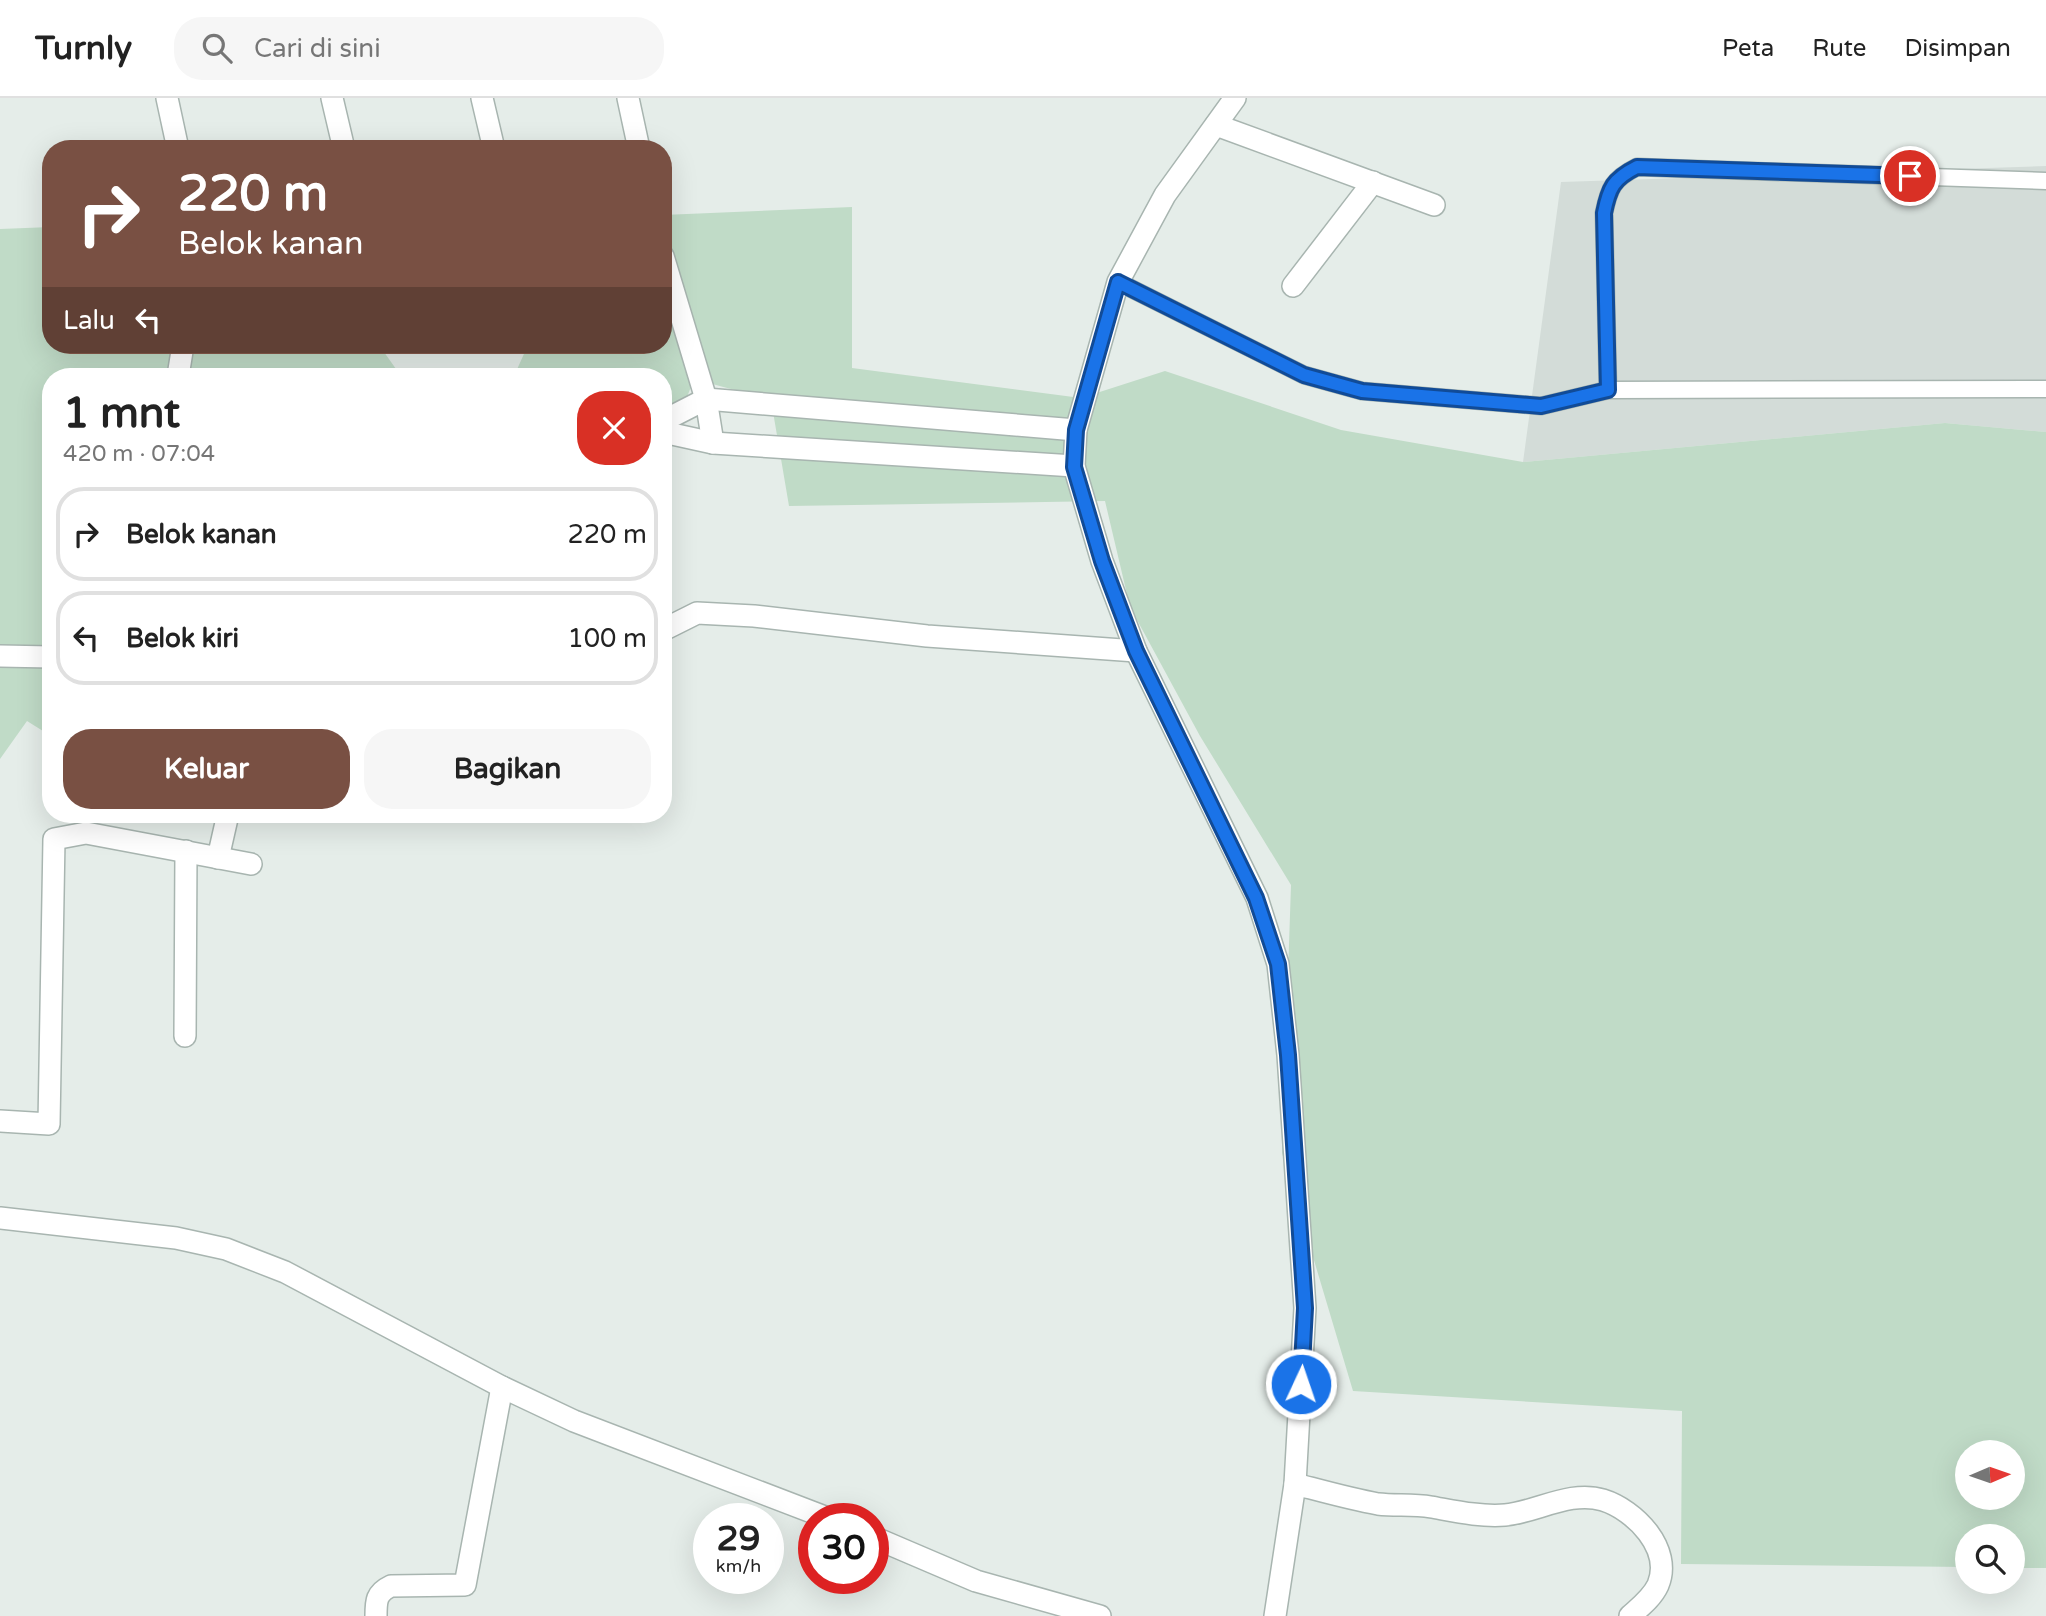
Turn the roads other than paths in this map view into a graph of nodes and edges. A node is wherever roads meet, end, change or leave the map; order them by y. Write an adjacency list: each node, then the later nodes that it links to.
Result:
1 (167, 98): 7 (street)
2 (332, 98): 8 (street)
3 (482, 98): 9 (street)
4 (628, 98): 10 (street)
5 (1235, 98): 6 (street)
6 (1216, 125): 12 (street); 14 (street)
7 (176, 140)
8 (342, 140)
9 (492, 140)
10 (637, 140)
11 (2046, 181): 18 (lane)
12 (1373, 182): 13 (street); 16 (street)
13 (1434, 205)
14 (1118, 282): 18 (lane); 21 (street)
15 (672, 286): 19 (street)
16 (1293, 286)
17 (2046, 389): 18 (lane)
18 (1608, 390)
19 (706, 399): 20 (street); 21 (street); 23 (street)
20 (672, 416)
21 (1076, 430): 24 (street)
22 (672, 434): 23 (street)
23 (713, 443): 24 (street)
24 (1074, 467): 26 (street)
25 (672, 625): 26 (street)
26 (1136, 651): 37 (street)
27 (0, 656): 28 (street)
28 (42, 657)
29 (226, 823): 31 (street)
30 (186, 851): 31 (street); 33 (street); 34 (street)
31 (218, 858): 32 (street)
32 (251, 864)
33 (185, 1036)
34 (0, 1121)
35 (0, 1218): 36 (street)
36 (502, 1387): 38 (street); 40 (street)
37 (1295, 1484): 42 (street); 43 (street)
38 (798, 1507)
39 (889, 1544): 41 (street)
40 (376, 1616)
41 (1100, 1616)
42 (1275, 1616)
43 (1630, 1616)

